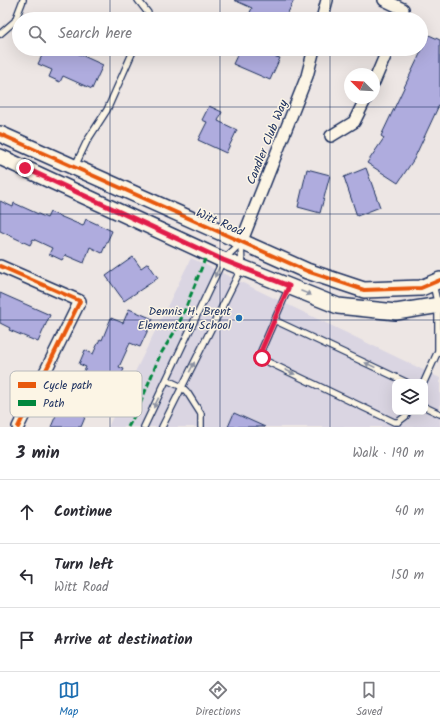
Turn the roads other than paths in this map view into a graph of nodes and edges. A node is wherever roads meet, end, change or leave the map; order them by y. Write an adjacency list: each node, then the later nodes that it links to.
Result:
1 (23, 0): 5 (lane)
2 (138, 0): 6 (lane)
3 (327, 0): 7 (street)
4 (384, 0): 8 (street)
5 (19, 12)
6 (147, 12)
7 (324, 12)
8 (402, 12)
9 (12, 24): 10 (lane)
10 (0, 34)
11 (131, 56): 19 (lane)
12 (312, 56): 21 (street, Candler Club Way)
13 (385, 56): 14 (street)
14 (380, 68)
15 (363, 104): 17 (street)
16 (0, 134): 19 (street, Witt Road)
17 (331, 136)
18 (0, 157): 20 (street)
19 (74, 167): 20 (street); 21 (street, Witt Road)
20 (65, 186): 22 (street)
21 (241, 243): 22 (lane); 24 (lane); 25 (street, Witt Road)
22 (223, 260): 24 (street); 32 (lane, one-way to 32)
23 (0, 266): 29 (street)
24 (242, 267): 26 (street); 33 (lane, one-way to 24)
25 (436, 282): 27 (lane)
26 (289, 286): 27 (street, one-way to 27); 28 (lane)
27 (439, 306): 31 (lane)
28 (274, 320): 30 (lane, one-way to 28); 36 (lane, one-way to 36)
29 (46, 371)
30 (400, 379)
31 (425, 379)
32 (167, 380): 33 (lane); 39 (lane, one-way to 39)
33 (182, 387): 40 (lane); 41 (lane)
34 (428, 409): 35 (lane)
35 (440, 414)
36 (406, 415)
37 (23, 417): 38 (street)
38 (18, 427)
39 (144, 427)
40 (162, 427)
41 (201, 427)

